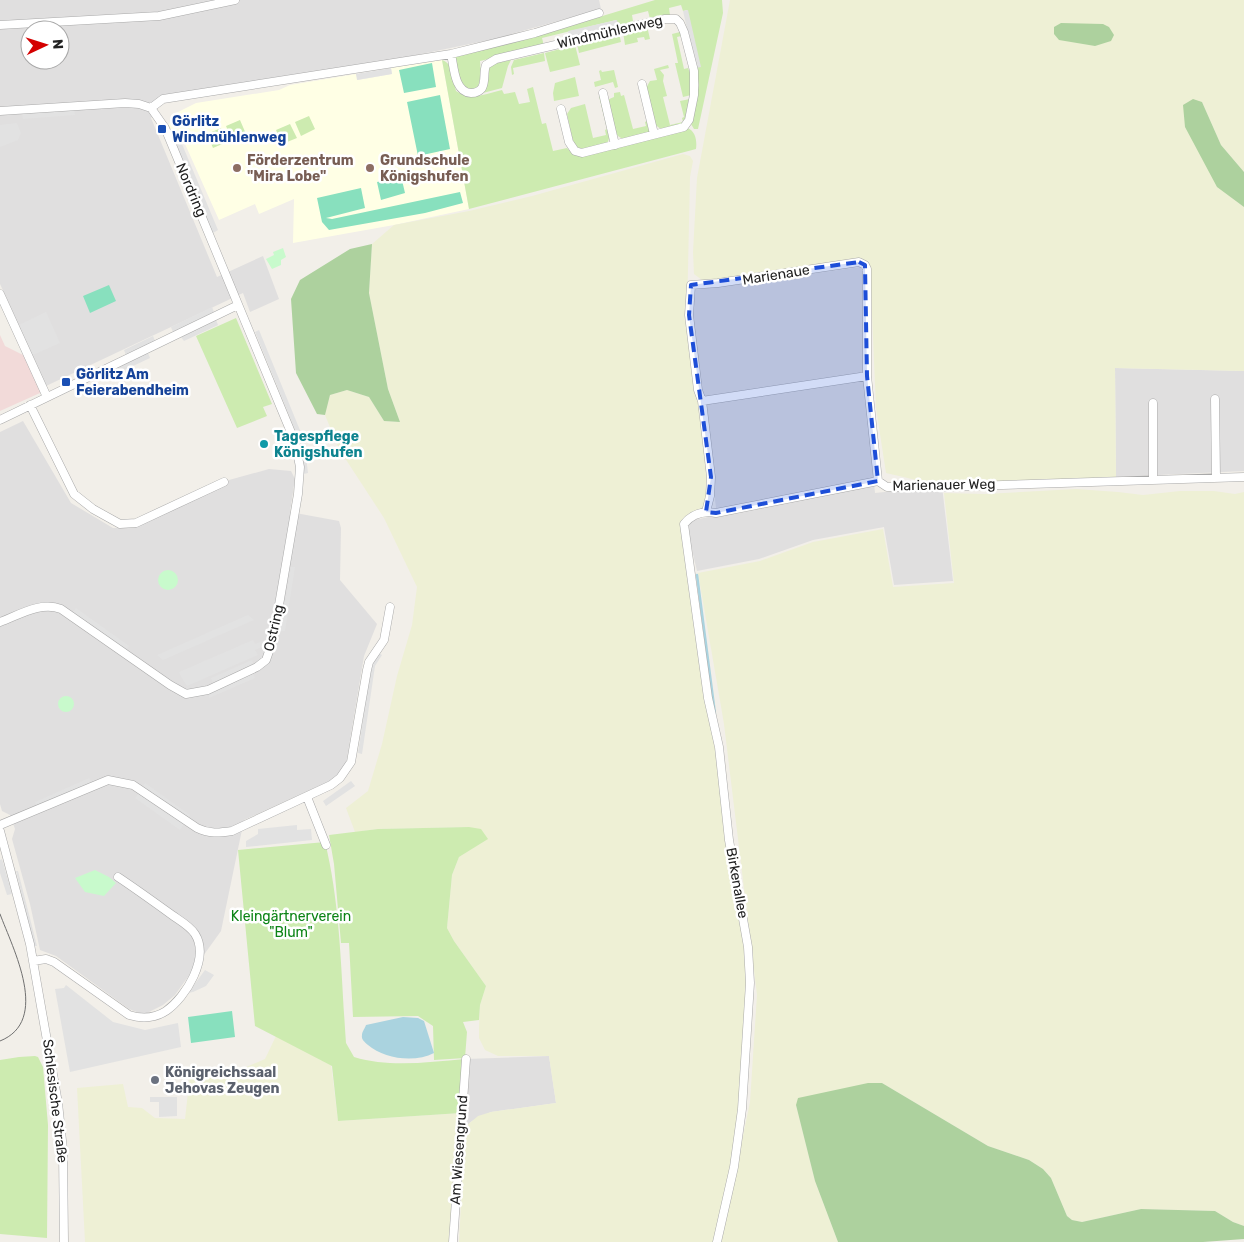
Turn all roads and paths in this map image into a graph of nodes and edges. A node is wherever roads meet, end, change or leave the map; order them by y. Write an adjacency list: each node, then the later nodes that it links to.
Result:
1 (235, 0): 3 (street)
2 (599, 14): 4 (street, Windmühlenweg)
3 (0, 25)
4 (451, 54): 7 (street, Windmühlenweg); 10 (street, Windmühlenweg)
5 (642, 84): 10 (street)
6 (603, 93): 11 (street)
7 (151, 108): 9 (street); 13 (street, Nordring)
8 (561, 108): 11 (street, Windmühlenweg)
9 (0, 112)
10 (654, 134): 11 (street, Windmühlenweg)
11 (614, 145)
12 (0, 294): 15 (street)
13 (238, 304): 15 (street); 29 (street, Ostring)
14 (868, 376): 17 (street); 17 (street, Marienaue); 25 (street, Marienaue)
15 (47, 397): 19 (street)
16 (1216, 399): 22 (street)
17 (702, 401): 26 (street, Marienaue)
18 (1153, 403): 23 (street)
19 (30, 405): 20 (street); 24 (street)
20 (0, 420)
21 (1244, 477): 22 (street, Marienauer Weg)
22 (1216, 478): 23 (street, Marienauer Weg)
23 (1153, 479): 25 (street, Marienauer Weg)
24 (224, 482)
25 (878, 482): 26 (street, Marienauer Weg)
26 (706, 512): 27 (street, Marienauer Weg)
27 (684, 524): 40 (street, Birkenallee)
28 (390, 607): 30 (street)
29 (0, 622)
30 (307, 797): 31 (street); 33 (street)
31 (0, 825)
32 (0, 831): 34 (street, Schlesische Straße)
33 (326, 845)
34 (3, 851): 36 (street, Schlesische Straße)
35 (118, 876): 36 (street)
36 (34, 961): 38 (street, Schlesische Straße)
37 (466, 1059): 39 (street, Am Wiesengrund)
38 (64, 1242)
39 (453, 1242)
40 (718, 1242)

